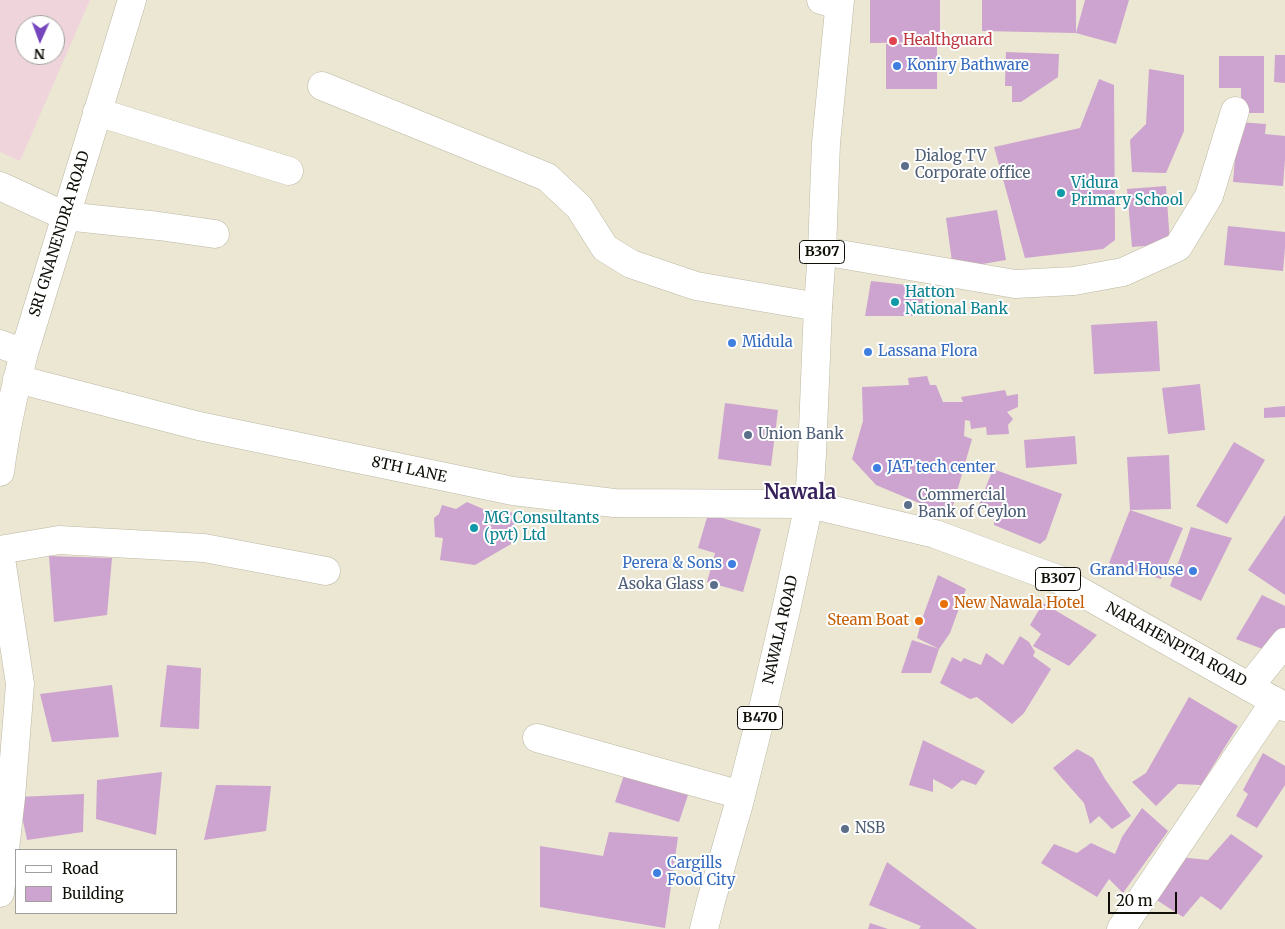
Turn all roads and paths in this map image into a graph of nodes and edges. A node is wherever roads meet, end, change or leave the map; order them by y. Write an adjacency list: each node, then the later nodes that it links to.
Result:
1 (132, 0): 5 (street, SRI GNANENDRA ROAD)
2 (833, 2): 10 (street, B307)
3 (322, 86): 11 (street)
4 (1235, 111): 10 (street)
5 (97, 112): 6 (street); 8 (street, SRI GNANENDRA ROAD)
6 (289, 171)
7 (0, 186): 8 (street)
8 (65, 216): 9 (street); 12 (street, SRI GNANENDRA ROAD)
9 (215, 234)
10 (822, 251): 11 (street, B307)
11 (818, 307): 14 (street, B307)
12 (14, 359): 13 (street, SRI GNANENDRA ROAD); 14 (street, 8TH LANE)
13 (0, 472)
14 (809, 504): 18 (street, NARAHENPITA ROAD / B307); 21 (street, NAWALA ROAD / B470)
15 (0, 551): 16 (street); 22 (street)
16 (326, 571)
17 (1285, 642): 18 (street)
18 (1249, 687): 19 (street, NARAHENPITA ROAD / B307)
19 (1280, 704): 24 (street)
20 (537, 738): 21 (street)
21 (741, 795): 23 (street, NAWALA ROAD / B470)
22 (0, 893)
23 (704, 929)
24 (1121, 929)

